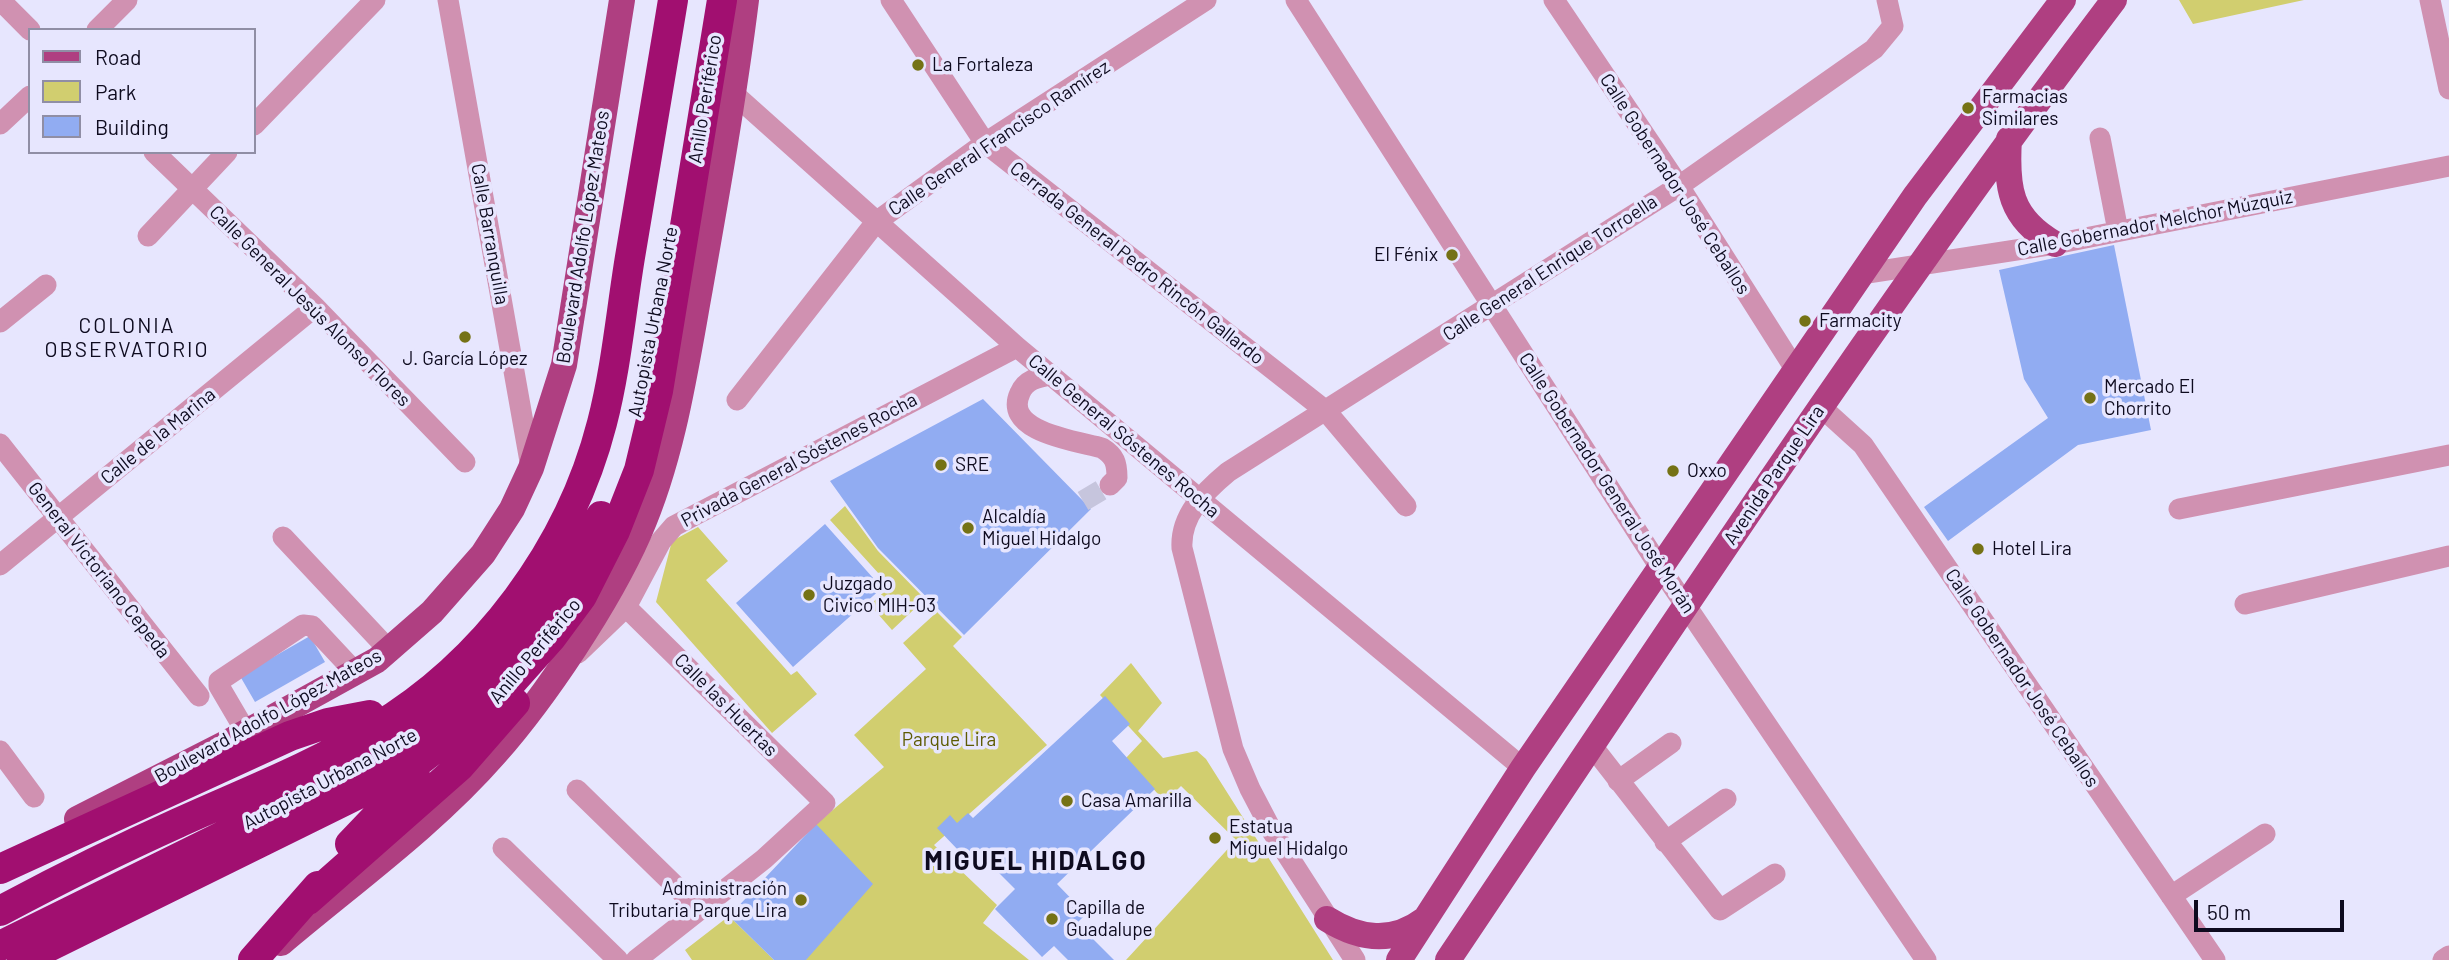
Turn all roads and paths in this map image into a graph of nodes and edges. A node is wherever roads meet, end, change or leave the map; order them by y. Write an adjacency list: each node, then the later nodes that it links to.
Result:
1 (0, 0): 18 (street)
2 (127, 0): 19 (street)
3 (375, 0): 23 (street)
4 (448, 0): 52 (street, Calle Barranquilla)
5 (622, 0): 52 (main road, Boulevard Adolfo López Mateos)
6 (666, 0): 70 (highway, Autopista Urbana Norte)
7 (673, 0): 88 (highway)
8 (747, 0): 21 (main road)
9 (891, 0): 27 (street, Cerrada General Pedro Rincón Gallardo)
10 (1206, 0): 27 (street, Calle General Francisco Ramírez)
11 (1296, 0): 40 (street, Calle Gobernador General José Morán)
12 (1554, 0): 31 (street, Calle Gobernador José Ceballos)
13 (1887, 0): 31 (street, Calle General Enrique Torroella)
14 (2063, 0): 38 (main road)
15 (2114, 0): 26 (main road, Avenida Parque Lira)
16 (2430, 0): 20 (street)
17 (714, 1): 67 (highway); 69 (highway, Anillo Periférico); 96 (highway, Autopista Urbana Norte)
18 (28, 28)
19 (99, 28)
20 (2449, 89)
21 (734, 94): 33 (street, Calle General Sóstenes Rocha); 67 (main road)
22 (28, 98): 24 (street)
23 (256, 123)
24 (0, 124)
25 (2100, 138): 34 (street)
26 (2009, 139): 36 (main road); 37 (main road, Avenida Parque Lira)
27 (985, 143): 33 (street, Calle General Francisco Ramírez); 48 (street, Cerrada General Pedro Rincón Gallardo)
28 (156, 154): 32 (street, Calle General Jesús Alonso Flores)
29 (225, 154): 32 (street)
30 (2449, 166): 34 (street, Calle Gobernador Melchor Múzquiz)
31 (1679, 186): 40 (street, Calle General Enrique Torroella); 44 (street, Calle Gobernador José Ceballos)
32 (192, 189): 35 (street); 41 (street, Calle General Jesús Alonso Flores)
33 (876, 222): 43 (street, Calle General Sóstenes Rocha); 46 (street, Calle General Francisco Ramírez)
34 (2118, 231): 36 (street, Calle Gobernador Melchor Múzquiz)
35 (148, 236)
36 (2055, 244): 37 (street, Calle Gobernador Melchor Múzquiz)
37 (1917, 267): 38 (street, Calle Gobernador Melchor Múzquiz); 47 (main road, Avenida Parque Lira)
38 (1861, 274): 44 (main road)
39 (46, 285): 42 (street)
40 (1493, 306): 48 (street, Calle General Enrique Torroella); 61 (street, Calle Gobernador General José Morán)
41 (315, 307): 51 (street, Calle General Jesús Alonso Flores); 57 (street, Calle de la Marina)
42 (0, 322)
43 (1017, 346): 45 (street, Calle General Sóstenes Rocha); 63 (street, Privada General Sóstenes Rocha)
44 (1795, 369): 61 (main road)
45 (1051, 374): 53 (street); 54 (street, Calle General Sóstenes Rocha)
46 (737, 400)
47 (1820, 406): 64 (main road, Avenida Parque Lira); 89 (street, Calle Gobernador José Ceballos)
48 (1326, 411): 54 (street, Calle General Enrique Torroella); 55 (street, Cerrada General Pedro Rincón Gallardo)
49 (0, 444): 57 (street, General Victoriano Cepeda)
50 (2449, 455): 56 (street)
51 (465, 462)
52 (531, 468): 65 (main road, Boulevard Adolfo López Mateos)
53 (1110, 485)
54 (1200, 500): 75 (street, Calle General Sóstenes Rocha); 95 (street, Calle General Enrique Torroella)
55 (1406, 506)
56 (2179, 509)
57 (58, 518): 60 (street, Calle de la Marina); 68 (street, General Victoriano Cepeda)
58 (283, 537): 65 (street)
59 (2449, 556): 62 (street)
60 (0, 565)
61 (1661, 569): 64 (street, Calle Gobernador General José Morán); 75 (main road)
62 (2245, 604)
63 (626, 607): 67 (street, Privada General Sóstenes Rocha); 92 (street, Calle las Huertas)
64 (1687, 607): 73 (main road, Avenida Parque Lira); 106 (street, Calle Gobernador General José Morán)
65 (388, 649): 66 (main road, Boulevard Adolfo López Mateos)
66 (355, 672): 71 (main road, Boulevard Adolfo López Mateos); 71 (street)
67 (548, 673): 81 (highway); 100 (main road)
68 (199, 696)
69 (494, 702): 81 (highway); 90 (highway); 98 (highway, Anillo Periférico)
70 (370, 715): 86 (highway); 91 (highway, Autopista Urbana Norte)
71 (246, 732): 76 (main road, Boulevard Adolfo López Mateos)
72 (1671, 743): 77 (street)
73 (1592, 746): 77 (street); 105 (main road, Avenida Parque Lira)
74 (0, 751): 79 (street)
75 (1523, 768): 94 (main road)
76 (150, 781): 85 (main road, Boulevard Adolfo López Mateos); 88 (highway)
77 (1618, 781): 83 (street)
78 (576, 790): 92 (street)
79 (34, 797)
80 (1726, 799): 83 (street)
81 (406, 816): 90 (highway)
82 (2265, 834): 89 (street)
83 (1665, 842): 87 (street)
84 (503, 848): 101 (street)
85 (0, 857)
86 (0, 869)
87 (1775, 874)
88 (50, 884): 93 (highway)
89 (2171, 896): 107 (street, Calle Gobernador José Ceballos)
90 (308, 900): 99 (highway)
91 (0, 905)
92 (699, 910): 102 (street)
93 (0, 912)
94 (1431, 914): 95 (main road); 104 (main road)
95 (1327, 919): 103 (street, Calle General Enrique Torroella)
96 (0, 946)
97 (2449, 956): 108 (street)
98 (22, 960)
99 (253, 960)
100 (261, 960)
101 (618, 960)
102 (636, 960)
103 (1355, 960)
104 (1399, 960)
105 (1448, 960)
106 (1926, 960)
107 (2215, 960)
108 (2443, 960)

